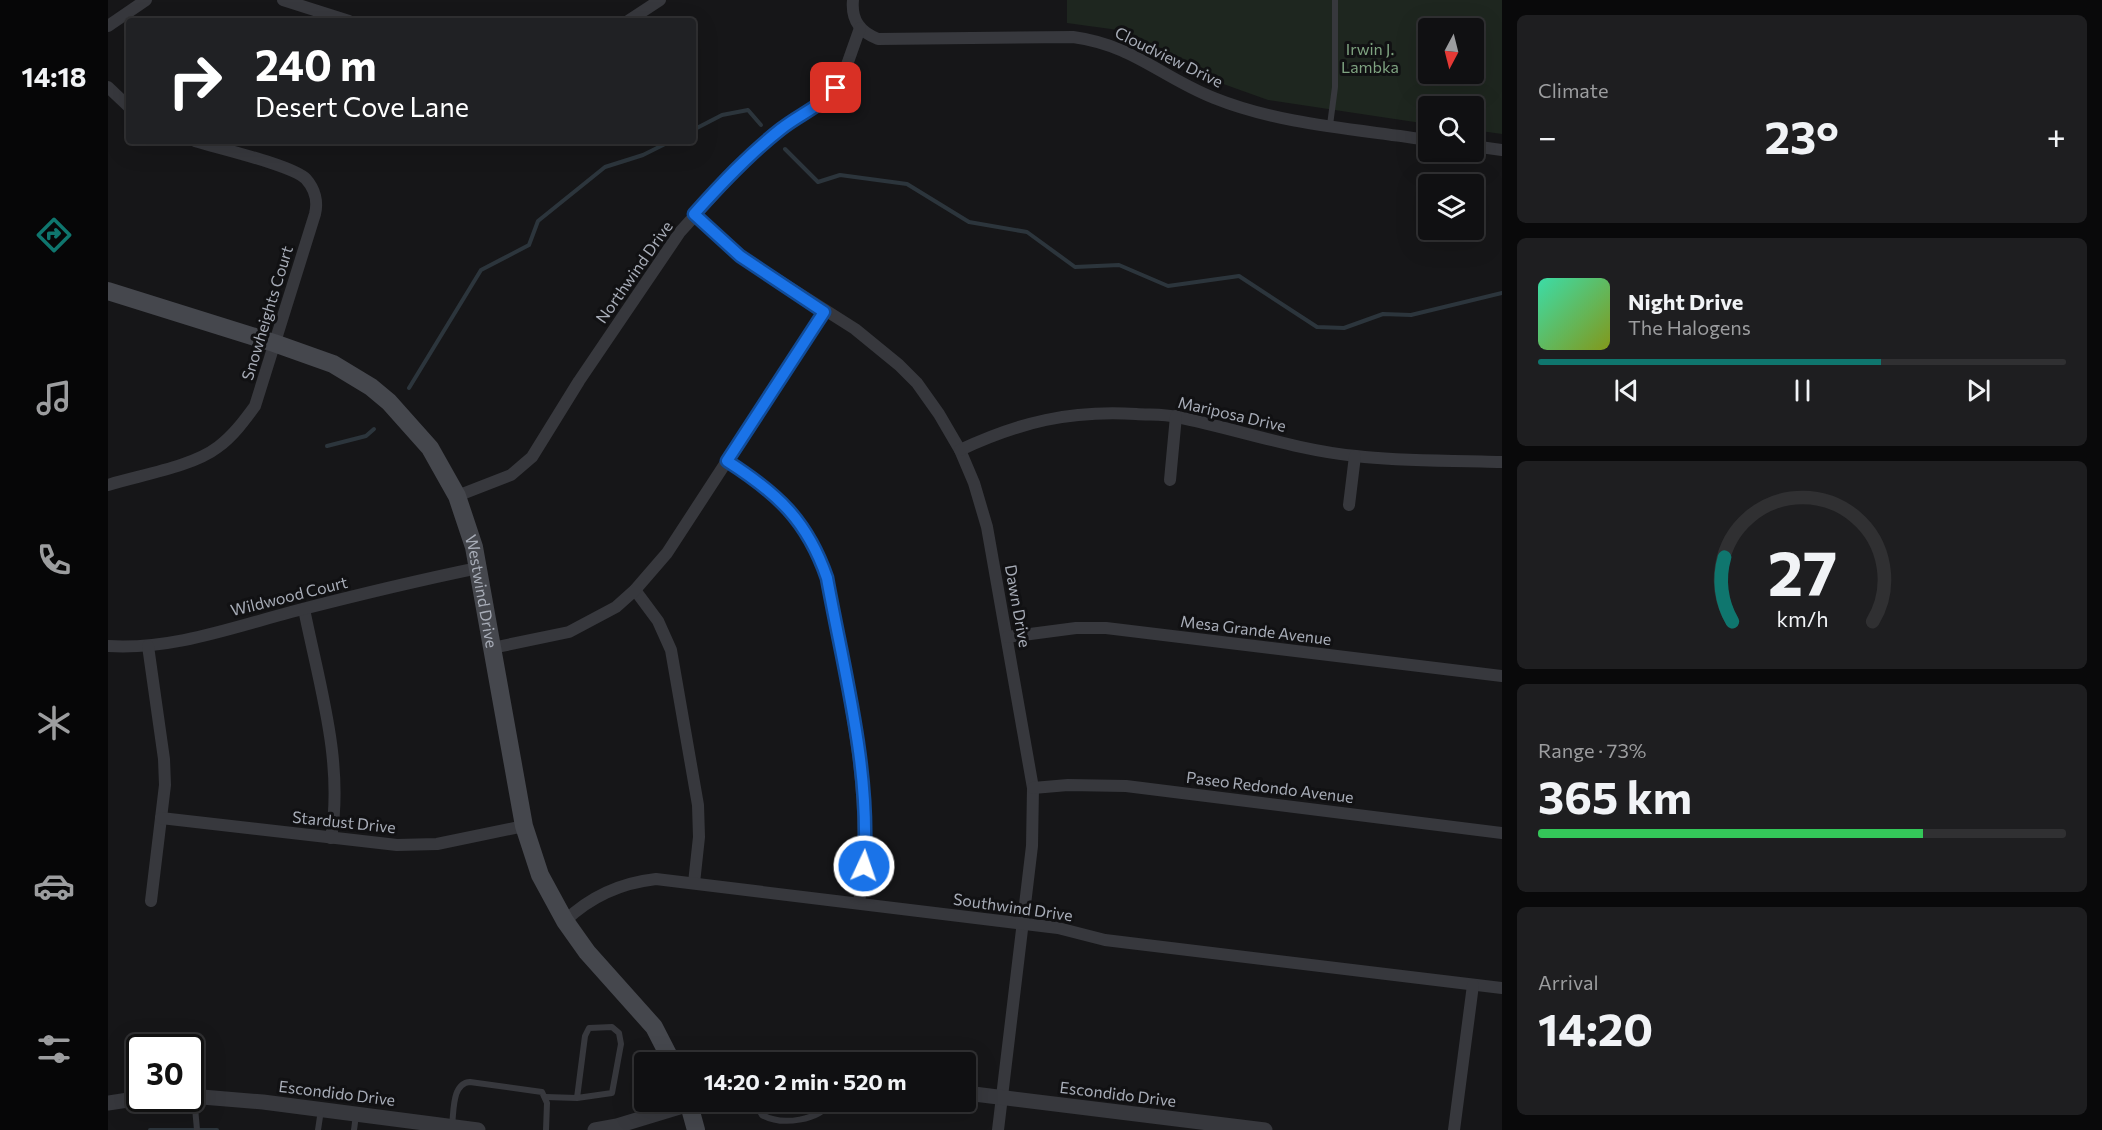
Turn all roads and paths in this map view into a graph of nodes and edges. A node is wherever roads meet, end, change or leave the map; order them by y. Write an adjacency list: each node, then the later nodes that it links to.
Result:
1 (146, 0): 8 (street)
2 (283, 0): 6 (street)
3 (660, 0): 7 (street)
4 (853, 0): 9 (street)
5 (1335, 0): 12 (lane)
6 (340, 18)
7 (633, 18)
8 (108, 26)
9 (860, 28): 12 (street, Cloudview Drive); 17 (street, Northwind Drive)
10 (108, 87): 11 (street)
11 (126, 104)
12 (1330, 125): 13 (street, Cloudview Drive)
13 (1418, 138)
14 (205, 144): 20 (street, Snowheights Court)
15 (1484, 148): 16 (street)
16 (1502, 150)
17 (694, 214): 19 (street, Dawn Drive); 28 (street, Northwind Drive)
18 (108, 291): 20 (main road, Westwind Drive)
19 (824, 312): 22 (street, Dawn Drive); 24 (street)
20 (274, 343): 27 (street, Snowheights Court); 28 (main road, Westwind Drive)
21 (1176, 416): 22 (street, Mariposa Drive); 23 (street, Mariposa Drive); 26 (street)
22 (960, 450): 33 (street, Dawn Drive)
23 (1355, 456): 25 (street, Mariposa Drive); 29 (street)
24 (727, 461): 31 (street); 45 (street)
25 (1502, 462)
26 (1170, 480)
27 (108, 484)
28 (457, 496): 30 (main road, Westwind Drive)
29 (1349, 505)
30 (478, 568): 32 (street, Wildwood Court); 36 (main road, Westwind Drive)
31 (635, 590): 36 (street); 43 (street)
32 (304, 609): 35 (street, Wildwood Court); 42 (street)
33 (1007, 637): 37 (street, Mesa Grande Avenue); 38 (street, Dawn Drive)
34 (108, 646): 35 (street, Wildwood Court)
35 (148, 646): 39 (street)
36 (492, 648): 40 (main road, Westwind Drive)
37 (1502, 676)
38 (1033, 788): 41 (street, Paseo Redondo Avenue); 47 (street, Dawn Drive)
39 (161, 818): 42 (street, Stardust Drive); 44 (street)
40 (524, 826): 42 (street, Stardust Drive); 46 (main road, Westwind Drive)
41 (1502, 832)
42 (331, 838)
43 (694, 883): 45 (street, Southwind Drive); 46 (street, Southwind Drive)
44 (151, 901)
45 (860, 903): 47 (street, Southwind Drive)
46 (565, 921): 50 (main road, Westwind Drive)
47 (1023, 924): 48 (street, Southwind Drive); 55 (street, Dawn Drive)
48 (1473, 985): 49 (street, Southwind Drive); 76 (street)
49 (1502, 988)
50 (667, 1052)
51 (976, 1094): 55 (street, Escondido Drive)
52 (204, 1097): 58 (street, Escondido Drive)
53 (546, 1097): 54 (lane); 66 (lane); 72 (lane)
54 (577, 1098): 54 (lane)
55 (1002, 1098): 74 (street, Dawn Drive); 75 (street, Escondido Drive)
56 (126, 1100): 57 (street)
57 (108, 1103)
58 (321, 1110): 64 (street, Escondido Drive); 68 (lane)
59 (195, 1112): 65 (lane)
60 (660, 1112): 67 (street)
61 (693, 1112): 73 (main road)
62 (760, 1112): 63 (lane)
63 (820, 1112)
64 (356, 1114): 66 (street, Escondido Drive); 69 (lane)
65 (197, 1127)
66 (446, 1127): 70 (street, Escondido Drive)
67 (605, 1129)
68 (318, 1130)
69 (354, 1130)
70 (471, 1130): 71 (street, Escondido Drive)
71 (478, 1130)
72 (546, 1130)
73 (696, 1130)
74 (998, 1130)
75 (1265, 1130)
76 (1454, 1130)

